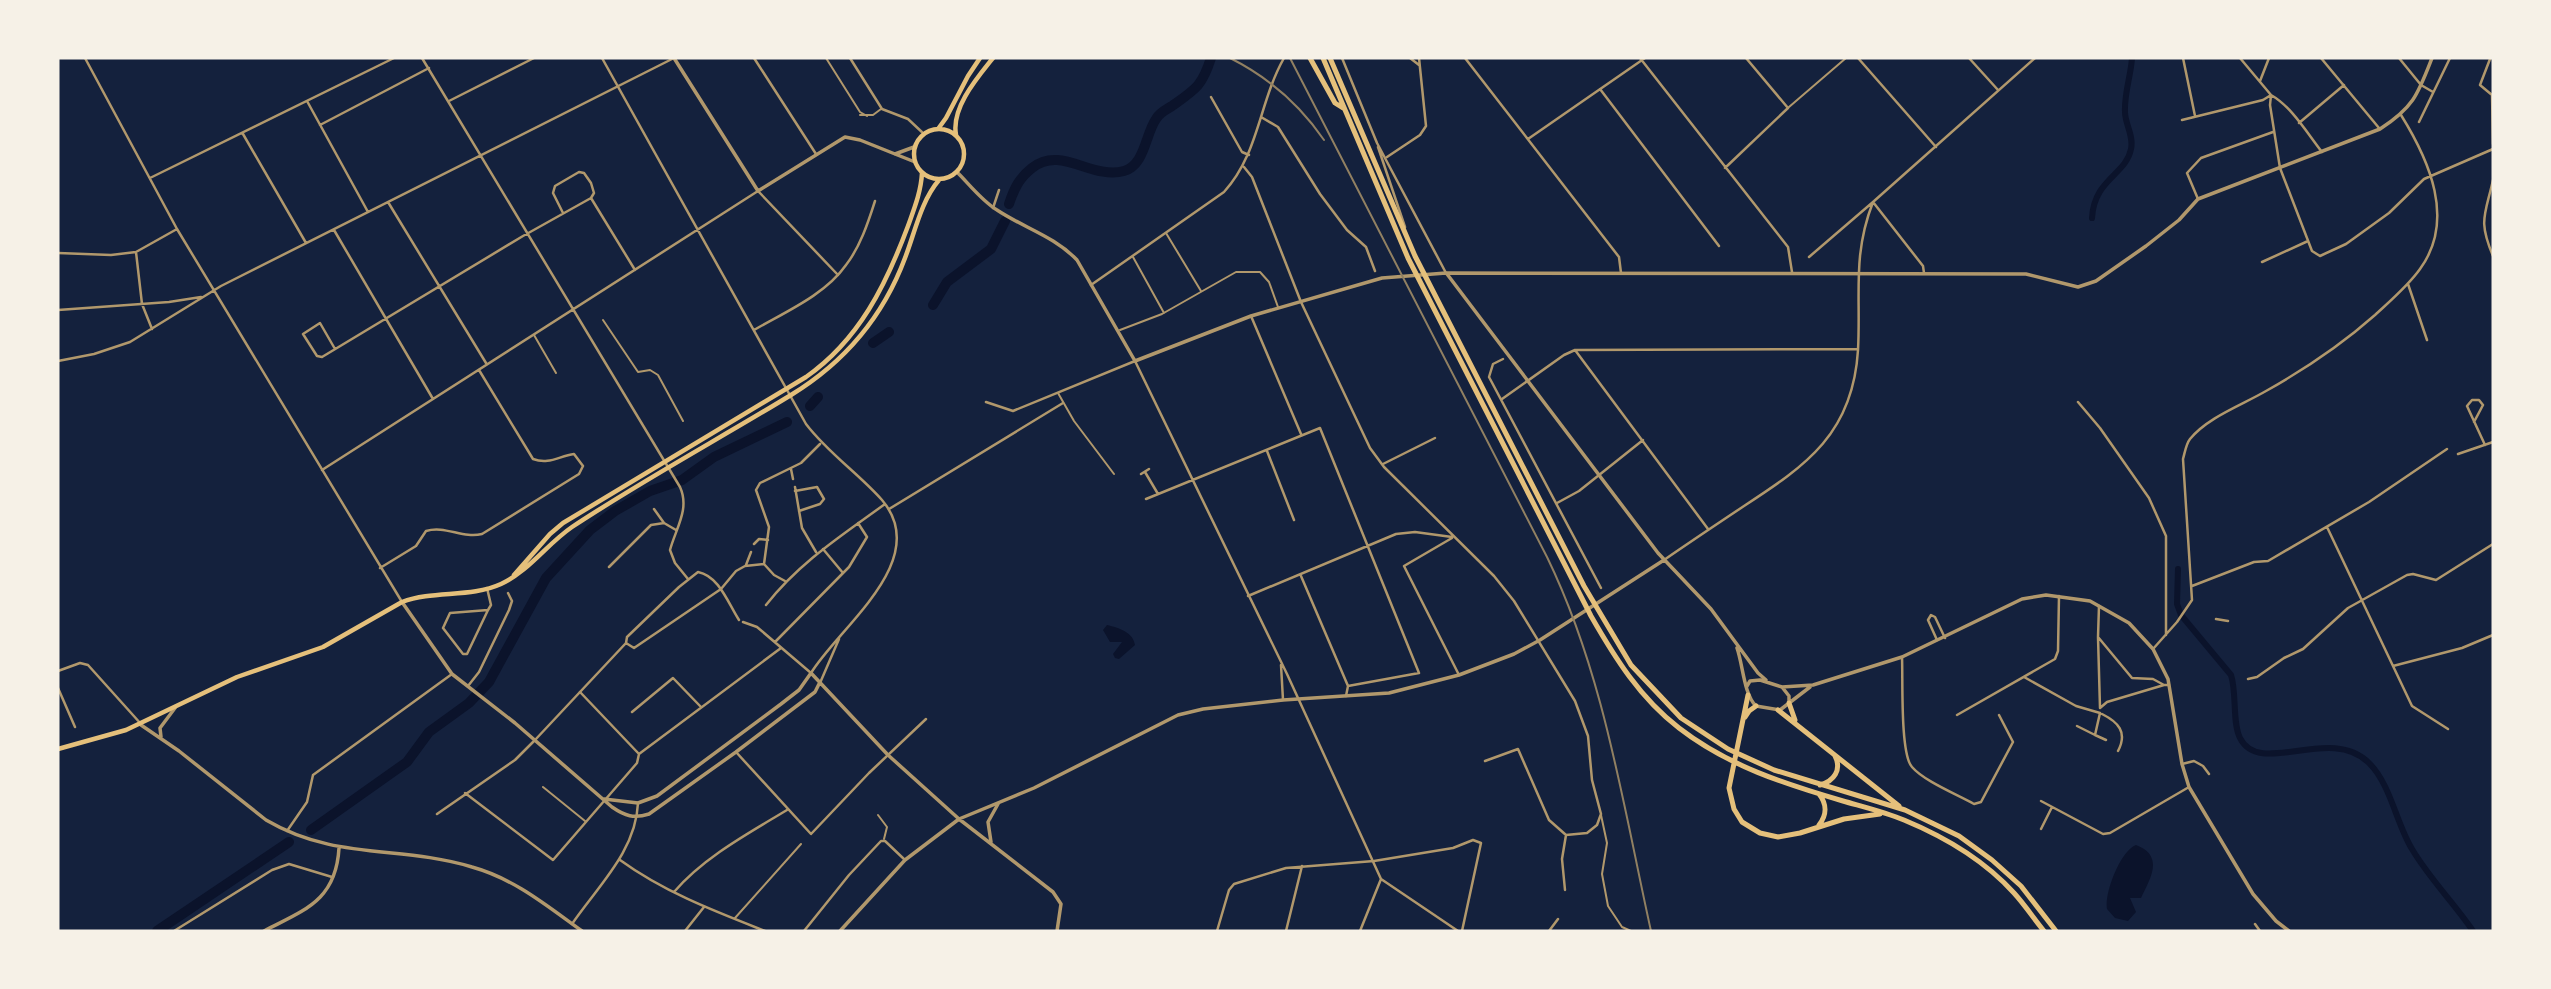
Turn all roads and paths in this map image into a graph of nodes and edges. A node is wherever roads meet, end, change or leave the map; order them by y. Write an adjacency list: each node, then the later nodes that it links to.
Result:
1 (85, 58): 84 (street)
2 (394, 58): 45 (street)
3 (422, 58): 35 (street)
4 (534, 58): 46 (street)
5 (602, 58): 39 (street)
6 (674, 58): 39 (street); 88 (street)
7 (754, 58): 72 (street)
8 (826, 58): 52 (lane)
9 (850, 58): 49 (street)
10 (981, 58): 59 (main road)
11 (993, 58): 64 (main road)
12 (1284, 58): 53 (street)
13 (1310, 58): 47 (highway)
14 (1323, 58): 47 (highway)
15 (1330, 58): 107 (highway)
16 (1342, 58): 66 (street)
17 (1410, 58): 34 (street)
18 (1419, 58): 34 (street)
19 (1465, 58): 65 (street)
20 (1746, 58): 48 (street)
21 (1846, 58): 48 (lane)
22 (1858, 58): 69 (street)
23 (1969, 58): 41 (street)
24 (2035, 58): 41 (street)
25 (2183, 58): 54 (street)
26 (2240, 58): 36 (street)
27 (2269, 58): 36 (street)
28 (2321, 58): 37 (street)
29 (2399, 58): 38 (street)
30 (2432, 58): 38 (street)
31 (2451, 58): 42 (street)
32 (1642, 59): 40 (street); 79 (street)
33 (2490, 59): 67 (street)
34 (1420, 65): 76 (street)
35 (429, 68): 46 (street); 58 (street)
36 (2260, 81): 43 (street)
37 (2344, 85): 57 (street); 60 (street)
38 (2421, 85): 42 (street); 51 (street)
39 (617, 87): 75 (street); 98 (street)
40 (1601, 89): 65 (street); 104 (street)
41 (1998, 90): 69 (street)
42 (2434, 93): 56 (street)
43 (2271, 95): 54 (street); 57 (street); 61 (street)
44 (1211, 97): 74 (street)
45 (307, 101): 58 (street); 62 (street)
46 (449, 101): 75 (street)
47 (1343, 108): 107 (highway)
48 (1788, 108): 79 (street)
49 (882, 109): 52 (lane); 63 (street)
50 (860, 115): 52 (lane)
51 (2401, 115): 60 (street); 83 (street)
52 (867, 116)
53 (1261, 117): 74 (street); 113 (street)
54 (2196, 117): 55 (street)
55 (2182, 120)
56 (2419, 122)
57 (2299, 123): 71 (street)
58 (320, 125): 95 (street)
59 (938, 129): 63 (main road); 64 (main road)
60 (2380, 129): 71 (street)
61 (2273, 132): 80 (street); 90 (street)
62 (243, 134): 84 (street); 103 (street)
63 (924, 134): 68 (main road)
64 (956, 136): 81 (main road)
65 (1528, 139): 116 (street)
66 (1377, 144): 76 (street); 107 (street)
67 (2493, 144)
68 (914, 147): 73 (street); 77 (main road)
69 (1936, 147): 93 (street)
70 (2493, 149): 83 (street)
71 (2322, 152): 80 (street)
72 (816, 154): 73 (street); 88 (street)
73 (895, 154): 77 (street)
74 (1249, 155): 78 (street)
75 (480, 156): 92 (street); 101 (street)
76 (1387, 157): 115 (street)
77 (915, 162): 82 (main road)
78 (1244, 167): 100 (street); 126 (street)
79 (1725, 168): 114 (street)
80 (2280, 168): 90 (street); 102 (street)
81 (957, 172): 85 (main road); 94 (street)
82 (922, 173): 85 (main road); 150 (main road)
83 (2432, 176): 102 (street); 120 (street)
84 (150, 178): 97 (street)
85 (939, 180): 152 (main road)
86 (2493, 180): 109 (street)
87 (999, 190): 94 (street)
88 (758, 191): 98 (street); 119 (street)
89 (592, 198): 96 (street); 96 (street); 112 (street)
90 (2198, 199): 117 (street)
91 (875, 201): 119 (street)
92 (388, 202): 95 (street); 122 (street)
93 (1872, 202): 110 (street); 117 (street); 118 (street)
94 (993, 208): 121 (street)
95 (368, 212): 99 (street)
96 (563, 213): 101 (street)
97 (177, 229): 105 (street); 123 (street)
98 (698, 229): 112 (street); 136 (street)
99 (334, 230): 103 (street); 133 (street)
100 (1166, 233): 108 (street); 124 (lane)
101 (527, 235): 122 (street); 129 (street)
102 (2308, 241): 111 (street)
103 (306, 244): 123 (street)
104 (1719, 246)
105 (136, 252): 106 (street); 127 (street)
106 (58, 253)
107 (1412, 255): 212 (highway)
108 (1133, 256): 121 (street); 131 (lane)
109 (2493, 256)
110 (1809, 257)
111 (2262, 262)
112 (635, 270): 129 (street)
113 (1375, 271)
114 (1792, 272): 116 (street); 118 (street)
115 (1446, 273): 116 (street); 126 (street); 149 (street)
116 (1621, 273)
117 (1924, 273): 118 (street)
118 (1858, 274): 141 (street)
119 (838, 275): 136 (street)
120 (2407, 284): 139 (street); 210 (street)
121 (1091, 285): 137 (street)
122 (439, 286): 133 (street); 146 (street)
123 (214, 290): 125 (street); 173 (street)
124 (1201, 292): 128 (lane); 131 (lane)
125 (204, 297): 127 (street); 135 (street)
126 (1301, 302): 128 (street); 170 (street)
127 (142, 304): 130 (street); 135 (street)
128 (1278, 308): 132 (street)
129 (574, 309): 138 (street); 169 (street)
130 (58, 310)
131 (1164, 313): 137 (lane)
132 (1251, 316): 145 (street); 160 (street)
133 (385, 319): 140 (street); 153 (street)
134 (603, 320): 158 (lane)
135 (152, 329): 144 (street)
136 (754, 330): 150 (street)
137 (1118, 331): 145 (street)
138 (534, 334): 146 (street); 148 (lane)
139 (2427, 341)
140 (335, 349): 140 (street)
141 (1858, 349): 142 (street); 190 (street)
142 (1575, 350): 149 (street); 162 (street)
143 (1503, 359): 154 (street)
144 (58, 361)
145 (1135, 361): 151 (street); 178 (street)
146 (487, 365): 147 (street)
147 (479, 370): 153 (street); 203 (street)
148 (556, 373)
149 (1529, 382): 154 (street); 176 (street)
150 (787, 388): 152 (street); 169 (main road)
151 (1057, 392): 155 (street); 157 (lane)
152 (792, 396): 164 (street); 171 (main road)
153 (433, 399): 173 (street)
154 (1502, 399): 181 (street)
155 (986, 402)
156 (2078, 402): 225 (street)
157 (1063, 403): 175 (lane); 184 (street)
158 (684, 421)
159 (2474, 422): 159 (street); 165 (street)
160 (1301, 434): 167 (street); 196 (street)
161 (1435, 438): 170 (street)
162 (1643, 440): 176 (street); 190 (street)
163 (2493, 442): 165 (street)
164 (820, 443): 172 (street); 182 (street)
165 (2485, 444): 168 (street)
166 (2447, 449): 189 (street)
167 (1267, 451): 178 (street); 186 (street)
168 (2458, 454)
169 (665, 461): 171 (street); 207 (main road)
170 (1383, 464): 192 (street)
171 (669, 468): 191 (street); 207 (main road)
172 (791, 469): 177 (street); 193 (street)
173 (322, 470): 203 (street)
174 (1145, 471): 179 (street)
175 (1114, 474)
176 (1600, 475): 181 (street); 200 (street)
177 (793, 479)
178 (1193, 480): 179 (street); 216 (street)
179 (1158, 494): 180 (street)
180 (1146, 499)
181 (1557, 503): 213 (street)
182 (885, 504): 184 (street); 188 (street)
183 (654, 509): 187 (street)
184 (889, 509): 227 (street)
185 (799, 511): 185 (street); 199 (street)
186 (1294, 520)
187 (664, 523): 191 (street); 204 (street)
188 (858, 523): 197 (street); 205 (street)
189 (2327, 527): 210 (street); 218 (street)
190 (1709, 529): 200 (street)
191 (676, 530): 208 (street)
192 (1455, 537): 196 (street); 230 (street); 243 (street)
193 (768, 540): 194 (street); 201 (street)
194 (754, 544)
195 (2493, 544): 218 (street)
196 (1368, 545): 206 (street); 251 (street)
197 (822, 548): 199 (street); 205 (street)
198 (751, 552): 202 (street)
199 (816, 552): 209 (street)
200 (1664, 560): 230 (street); 234 (street)
201 (764, 564): 202 (street); 209 (street)
202 (745, 566): 214 (street)
203 (380, 568): 219 (street)
204 (609, 568)
205 (843, 573): 232 (street)
206 (1300, 575): 216 (street); 251 (street)
207 (511, 578): 211 (main road)
208 (688, 579): 214 (street); 233 (street)
209 (785, 581): 220 (street)
210 (2192, 586): 225 (street)
211 (487, 588): 219 (main road); 222 (street)
212 (1581, 588): 290 (highway); 294 (highway)
213 (1601, 588)
214 (721, 589): 232 (street); 233 (street)
215 (508, 593): 250 (street)
216 (1248, 596): 238 (street)
217 (2059, 596): 221 (street); 229 (street); 244 (street)
218 (2361, 601): 239 (street); 245 (street)
219 (402, 602): 242 (street); 263 (main road)
220 (766, 605)
221 (2099, 606): 228 (street); 236 (street)
222 (488, 610): 222 (street)
223 (2216, 620): 224 (street)
224 (2228, 621)
225 (2166, 635): 236 (street)
226 (2493, 635): 239 (street)
227 (841, 636): 241 (street); 247 (street)
228 (2098, 637): 249 (street); 264 (street)
229 (1945, 638): 231 (street); 231 (street)
230 (1540, 640): 243 (street); 305 (street)
231 (1938, 641): 237 (street)
232 (775, 642): 235 (street)
233 (626, 643): 255 (street)
234 (1735, 643): 246 (street); 252 (street)
235 (781, 648): 241 (street); 262 (street)
236 (2153, 649): 249 (street)
237 (1902, 657): 248 (street); 269 (street)
238 (1281, 665): 258 (street); 259 (street)
239 (2393, 666): 276 (street)
240 (58, 671): 273 (street)
241 (811, 673): 247 (street); 299 (street)
242 (452, 674): 250 (street); 313 (street)
243 (1459, 675): 257 (street)
244 (2024, 677): 267 (street); 268 (street)
245 (2248, 679)
246 (1768, 682): 252 (street); 254 (street)
247 (820, 683): 283 (street); 286 (street)
248 (1813, 685): 254 (street); 260 (street)
249 (2166, 685): 264 (street); 288 (street)
250 (468, 686): 279 (street)
251 (1348, 686): 257 (street)
252 (1747, 686): 256 (street)
253 (58, 688): 275 (street)
254 (1782, 688): 260 (street)
255 (580, 692): 279 (street); 284 (street)
256 (1748, 695): 261 (street); 271 (highway)
257 (1346, 696): 258 (street)
258 (1298, 699): 259 (street); 321 (street)
259 (1283, 700): 300 (street)
260 (1789, 703): 265 (street); 272 (highway)
261 (1756, 706): 265 (street); 271 (highway)
262 (701, 707): 266 (street); 284 (street)
263 (175, 708): 273 (main road); 278 (street)
264 (2100, 708): 267 (street)
265 (1778, 710): 272 (highway)
266 (632, 712)
267 (2100, 713): 277 (street); 282 (street)
268 (1957, 715)
269 (1999, 715)
270 (926, 719): 286 (street)
271 (1744, 720): 311 (highway)
272 (1796, 723): 285 (highway)
273 (141, 724): 278 (street); 281 (main road)
274 (2077, 726): 277 (street)
275 (75, 727)
276 (2448, 729)
277 (2095, 735): 280 (street)
278 (162, 740): 313 (street)
279 (535, 740): 293 (street); 296 (street)
280 (2106, 740)
281 (58, 749)
282 (2118, 751)
283 (736, 752): 302 (street); 308 (street)
284 (639, 754): 296 (street)
285 (1833, 754): 290 (highway); 303 (highway)
286 (888, 755): 302 (street); 309 (street)
287 (1485, 761): 314 (street)
288 (2182, 764): 289 (street); 292 (street)
289 (2209, 774)
290 (1820, 785): 303 (highway)
291 (543, 787): 310 (lane)
292 (2189, 787): 295 (street); 350 (street)
293 (465, 793): 304 (street); 310 (street)
294 (1819, 794): 306 (highway); 311 (highway)
295 (2177, 794): 297 (street); 301 (street)
296 (604, 799): 299 (street); 308 (street); 310 (street)
297 (2178, 800)
298 (2041, 801): 301 (street)
299 (638, 803): 308 (street)
300 (999, 803): 309 (street); 317 (street)
301 (2052, 807): 312 (street)
302 (787, 810): 326 (street)
303 (1905, 810): 348 (highway)
304 (437, 814)
305 (1601, 814): 314 (street); 346 (lane)
306 (1886, 814): 311 (highway); 347 (highway)
307 (878, 815): 315 (lane)
308 (637, 817): 319 (street)
309 (959, 819): 317 (street); 320 (street)
310 (585, 822)
311 (1815, 828)
312 (2041, 829)
313 (287, 831): 318 (street)
314 (1566, 835): 325 (street)
315 (883, 840): 320 (street); 338 (street)
316 (802, 844): 328 (lane)
317 (991, 844): 340 (street)
318 (339, 848): 323 (street); 330 (street)
319 (620, 860): 326 (street); 330 (street)
320 (905, 860): 339 (street)
321 (1374, 861): 322 (street); 324 (street); 344 (street)
322 (1302, 866): 341 (street); 342 (street)
323 (332, 877): 332 (street); 333 (street)
324 (1381, 879): 343 (street); 344 (street)
325 (1565, 890)
326 (674, 892): 327 (street)
327 (704, 907): 328 (street); 336 (street)
328 (734, 919): 337 (street)
329 (1558, 919): 345 (street)
330 (572, 924): 334 (lane); 335 (street)
331 (2255, 925): 349 (street)
332 (174, 931)
333 (264, 931)
334 (568, 931)
335 (582, 931)
336 (685, 931)
337 (765, 931)
338 (804, 931)
339 (839, 931)
340 (1057, 931)
341 (1217, 931)
342 (1286, 931)
343 (1360, 931)
344 (1460, 931)
345 (1549, 931)
346 (1631, 931)
347 (2044, 931)
348 (2056, 931)
349 (2260, 931)
350 (2286, 931)

